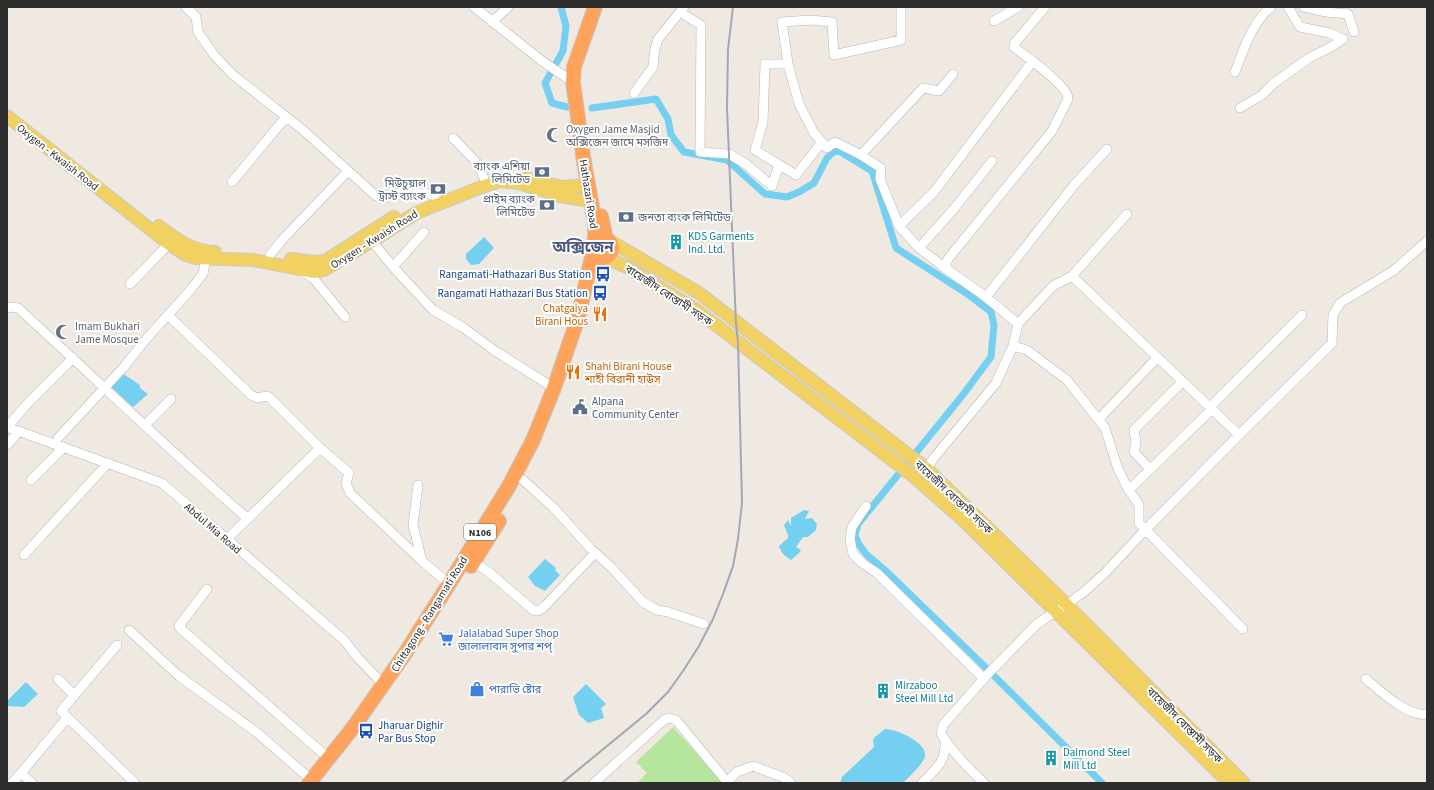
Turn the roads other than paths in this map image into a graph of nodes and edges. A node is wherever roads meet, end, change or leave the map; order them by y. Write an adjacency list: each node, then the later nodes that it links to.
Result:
1 (186, 7): 24 (street)
2 (474, 7): 14 (street)
3 (508, 7): 14 (street)
4 (595, 7): 20 (highway, Hathazari Road / N106)
5 (603, 7): 43 (highway, Hathazari Road / N106)
6 (901, 7): 17 (street)
7 (1018, 7): 13 (street)
8 (1045, 7): 16 (street)
9 (1271, 7): 18 (street)
10 (1288, 7): 22 (street)
11 (1304, 7): 15 (street)
12 (682, 10): 21 (street); 30 (street)
13 (994, 21)
14 (492, 22): 20 (street)
15 (1354, 32)
16 (1032, 62): 38 (street); 49 (street)
17 (788, 64): 26 (street); 30 (street)
18 (1235, 72)
19 (953, 74): 28 (street)
20 (573, 82): 34 (highway, Hathazari Road / N106)
21 (634, 93)
22 (1240, 108)
23 (8, 115): 42 (main road, Oxygen - Kwaish Road); 45 (main road, Oxygen - Kwaish Road)
24 (286, 117): 31 (street); 33 (street)
25 (453, 138): 32 (street)
26 (822, 142): 28 (street); 30 (street)
27 (1107, 149): 52 (street)
28 (861, 155): 38 (street)
29 (992, 161): 44 (street)
30 (779, 165)
31 (348, 171): 35 (street); 45 (street)
32 (484, 178): 34 (main road, Oxygen - Kwaish Road); 35 (main road, Oxygen - Kwaish Road)
33 (232, 182)
34 (588, 185): 36 (highway, Hathazari Road / N106)
35 (435, 196): 45 (main road, Oxygen - Kwaish Road)
36 (592, 200): 41 (main road, Oxygen - Kwaish Road); 43 (highway, Hathazari Road / N106)
37 (1128, 214): 50 (street)
38 (899, 226): 44 (street)
39 (424, 232): 47 (street)
40 (1427, 241): 70 (street)
41 (372, 242): 47 (street); 48 (main road, Oxygen - Kwaish Road)
42 (169, 244): 46 (main road, Oxygen - Kwaish Road); 51 (street)
43 (601, 248): 63 (highway, Chittagong - Rangamati Road / N106); 76 (main road, বায়েজীদ বোস্তামী সড়ক); 79 (highway, Chittagong - Rangamati Road / N106); 92 (main road, বায়েজীদ বোস্তামী সড়ক)
44 (919, 248): 49 (street)
45 (270, 255)
46 (206, 259): 48 (main road, Oxygen - Kwaish Road); 54 (street)
47 (393, 267): 63 (street)
48 (299, 268): 56 (street)
49 (945, 268): 52 (street)
50 (1072, 276): 57 (street); 60 (street)
51 (130, 284)
52 (986, 297): 57 (street)
53 (7, 308): 59 (street)
54 (168, 314): 62 (street); 74 (street)
55 (1302, 315): 65 (street)
56 (345, 317)
57 (1018, 324): 58 (street)
58 (1013, 346): 66 (street); 76 (street)
59 (73, 358): 62 (street); 68 (street)
60 (1157, 358): 61 (street); 66 (street)
61 (1182, 382): 65 (street); 77 (street)
62 (105, 387): 67 (street); 71 (street)
63 (554, 388): 90 (highway, Chittagong - Rangamati Road / N106)
64 (171, 399): 67 (street)
65 (1211, 408): 70 (street); 77 (street)
66 (1099, 419): 81 (street)
67 (145, 425): 83 (street)
68 (7, 427): 69 (street, Abdul Mia Road)
69 (19, 431): 72 (street); 73 (street, Abdul Mia Road)
70 (1239, 435): 84 (street)
71 (58, 438)
72 (7, 445)
73 (64, 447): 75 (street, Abdul Mia Road); 78 (street)
74 (320, 448): 83 (street); 88 (street)
75 (108, 463): 85 (street, Abdul Mia Road); 87 (street)
76 (925, 467): 92 (main road, বায়েজীদ বোস্তামী সড়ক)
77 (1150, 469): 81 (street)
78 (32, 480)
79 (523, 480): 86 (street); 89 (highway, Chittagong - Rangamati Road / N106)
80 (418, 484): 88 (street)
81 (1129, 490): 84 (street)
82 (866, 506): 97 (street)
83 (247, 518): 85 (street)
84 (1146, 530): 92 (street); 94 (street)
85 (227, 539): 100 (street, Abdul Mia Road)
86 (595, 553): 89 (street); 93 (street)
87 (24, 555)
88 (422, 560): 90 (street)
89 (474, 562): 107 (highway, Chittagong - Rangamati Road / N106)
90 (449, 584): 100 (highway, Chittagong - Rangamati Road / N106)
91 (207, 589): 105 (street)
92 (1061, 609): 97 (street); 116 (main road, বায়েজীদ বোস্তামী সড়ক); 117 (main road, বায়েজীদ বোস্তামী সড়ক)
93 (704, 624)
94 (1243, 629)
95 (129, 630): 107 (street)
96 (117, 645): 101 (street)
97 (988, 674): 104 (street)
98 (58, 679): 101 (street)
99 (1366, 680): 102 (street)
100 (384, 685): 105 (highway, Chittagong - Rangamati Road / N106)
101 (74, 695): 103 (street)
102 (1427, 714)
103 (68, 718): 106 (street); 112 (street)
104 (945, 741): 114 (street); 115 (street)
105 (328, 758): 107 (highway, Chittagong - Rangamati Road / N106)
106 (21, 772): 110 (street); 111 (street)
107 (314, 782)
108 (596, 782): 109 (street)
109 (728, 782): 113 (street)
110 (12, 783)
111 (32, 783)
112 (135, 783)
113 (791, 783)
114 (922, 783)
115 (984, 783)
116 (1229, 783)
117 (1244, 783)

